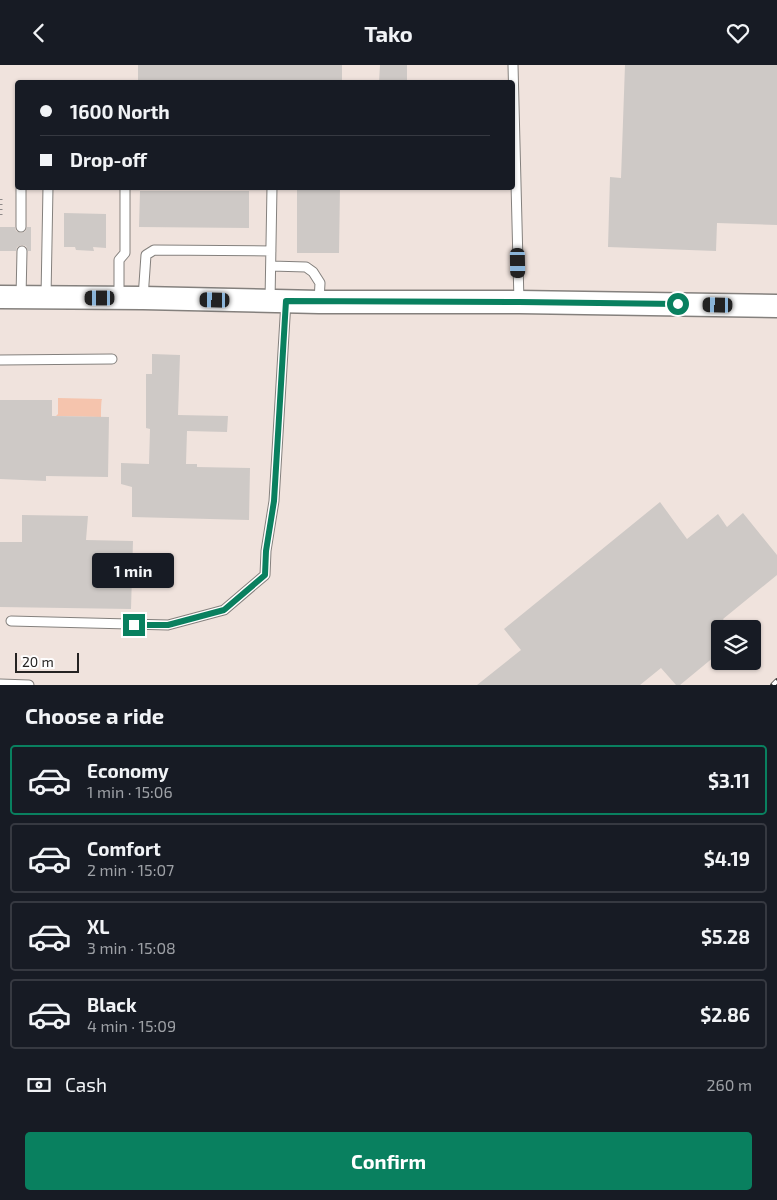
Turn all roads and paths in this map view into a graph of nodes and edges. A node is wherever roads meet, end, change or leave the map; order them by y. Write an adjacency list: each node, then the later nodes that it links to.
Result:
1 (513, 65): 2 (lane)
2 (513, 80)
3 (515, 144): 20 (lane)
4 (21, 190): 10 (lane)
5 (48, 190): 15 (lane)
6 (125, 190): 16 (lane)
7 (272, 190): 12 (lane)
8 (1, 197): 9 (path)
9 (0, 215)
10 (21, 227)
11 (22, 251): 14 (lane)
12 (271, 251): 13 (lane); 17 (lane)
13 (271, 266): 18 (lane); 19 (lane)
14 (11, 297): 15 (street)
15 (46, 297): 16 (street)
16 (118, 298): 17 (street)
17 (143, 298): 18 (street)
18 (278, 301): 19 (street); 24 (lane)
19 (319, 302): 20 (street)
20 (519, 302): 21 (street)
21 (777, 306)
22 (112, 359): 23 (lane)
23 (0, 360)
24 (11, 621)
25 (0, 685): 26 (lane)
26 (29, 685)

